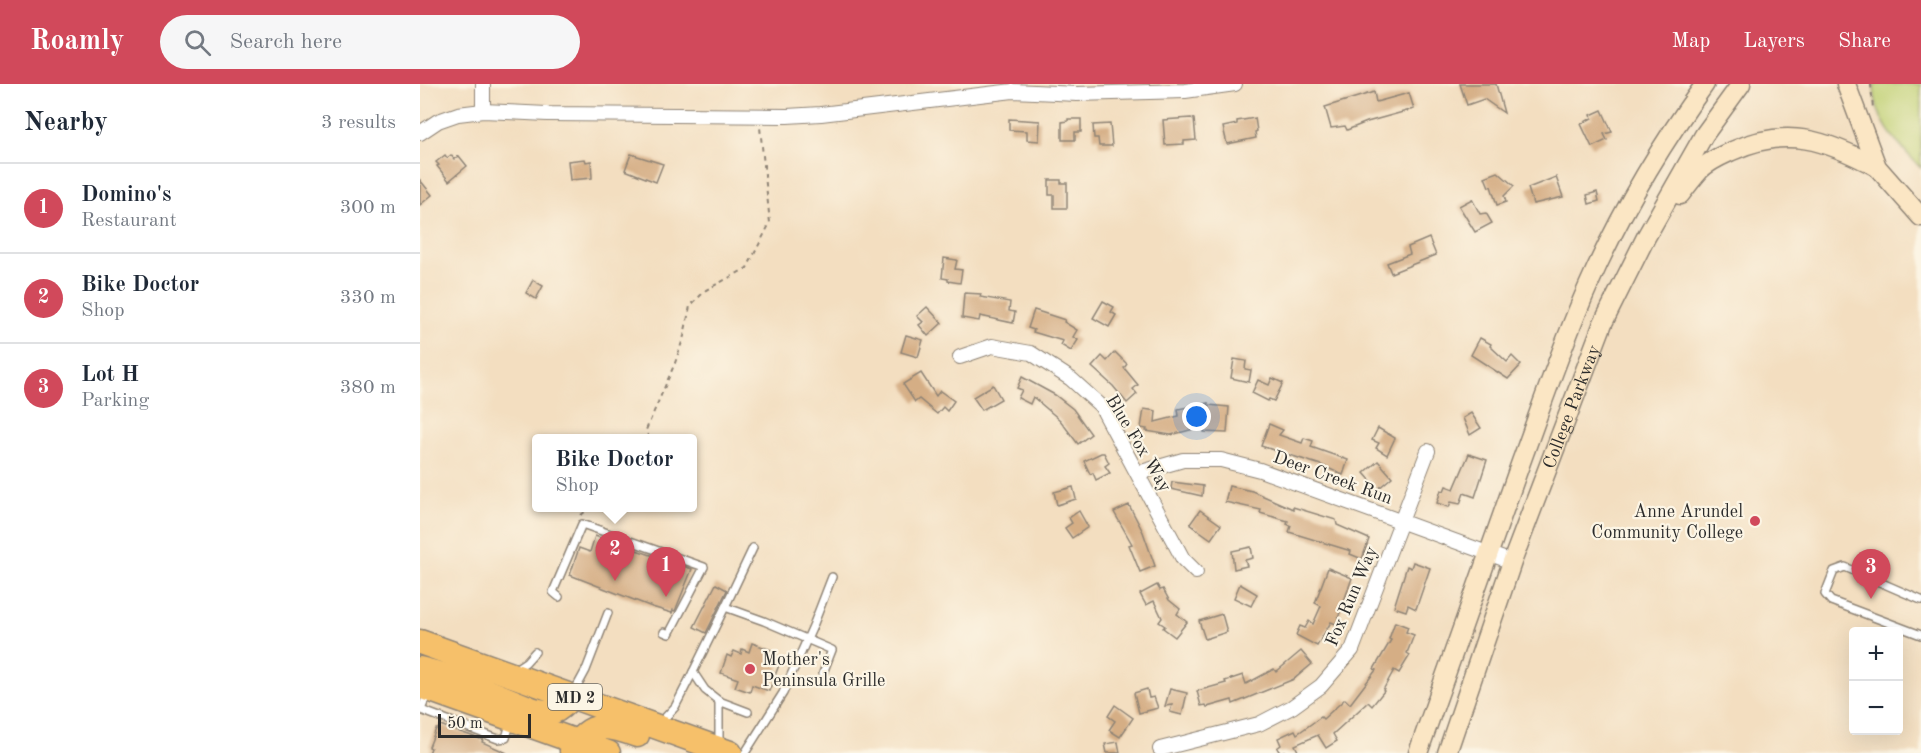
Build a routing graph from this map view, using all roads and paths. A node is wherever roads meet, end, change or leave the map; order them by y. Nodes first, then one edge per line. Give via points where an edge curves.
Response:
1 (483, 84) edge
2 (1235, 84) edge
3 (1705, 84) edge
4 (1741, 84) edge
5 (1846, 84) edge
6 (483, 111) junction
7 (758, 115) junction
8 (420, 133) edge
9 (1877, 167) junction
10 (1921, 217) edge
11 (1646, 237) junction
12 (960, 357) dead end
13 (648, 434) edge
14 (1428, 451) dead end
15 (1138, 473) junction
16 (1402, 521) junction
17 (753, 548) dead end
18 (1487, 553) junction
19 (1512, 562) junction
20 (1196, 572) dead end
21 (832, 577) dead end
22 (559, 597) dead end
23 (1921, 600) edge
24 (725, 607) junction
25 (608, 613) dead end
26 (664, 633) dead end
27 (1921, 635) edge
28 (807, 640) junction
29 (420, 642) edge
30 (535, 652) dead end
31 (693, 672) junction
32 (823, 673) dead end
33 (507, 674) junction
34 (422, 694) edge
35 (572, 696) junction
36 (719, 701) junction
37 (748, 712) dead end
38 (656, 727) junction
39 (574, 747) edge
40 (1160, 749) dead end
41 (724, 751) edge
42 (608, 753) edge
43 (686, 753) edge
44 (745, 753) edge
45 (1418, 753) edge
46 (1447, 753) edge

1 - 6 street
2 - 7 street via 1185,91 1013,91 821,114
3 - 18 main road, College Parkway via 1646,175 1589,284
4 - 11 main road, College Parkway via 1704,135
5 - 9 main road
6 - 7 street
6 - 8 street via 458,114
7 - 13 path via 770,223 747,268 706,290 690,306 684,336
9 - 10 main road
9 - 11 main road via 1842,148 1791,136 1744,145 1701,170
11 - 19 main road, College Parkway via 1603,323
12 - 15 street, Blue Fox Way via 992,346 1031,353 1066,374 1101,406
14 - 16 street, Fox Run Way
15 - 16 street, Deer Creek Run via 1183,460 1221,460
15 - 20 street, Blue Fox Way via 1183,559
16 - 18 street, Deer Creek Run
16 - 40 street, Fox Run Way via 1352,650 1321,686 1292,707 1258,724
17 - 24 lane
18 - 19 street, Deer Creek Run
18 - 45 main road, College Parkway
19 - 46 main road, College Parkway
21 - 28 lane
22 - 26 lane via 553,592 582,524 704,567 669,634
23 - 27 lane via 1845,567 1834,571 1825,594 1831,601
24 - 28 lane
24 - 31 lane
25 - 35 lane
28 - 32 lane via 832,651
28 - 44 lane via 783,693
29 - 33 highway, MD 2
30 - 33 lane
31 - 36 lane via 705,690
31 - 38 lane via 675,707
33 - 35 highway, MD 2
34 - 35 highway via 455,678 548,713 557,711
34 - 39 highway, MD 2 via 512,719
35 - 38 highway, MD 2
36 - 37 lane
36 - 41 lane
38 - 41 highway, MD 2
39 - 42 highway, MD 2
39 - 43 highway via 588,732 612,726

